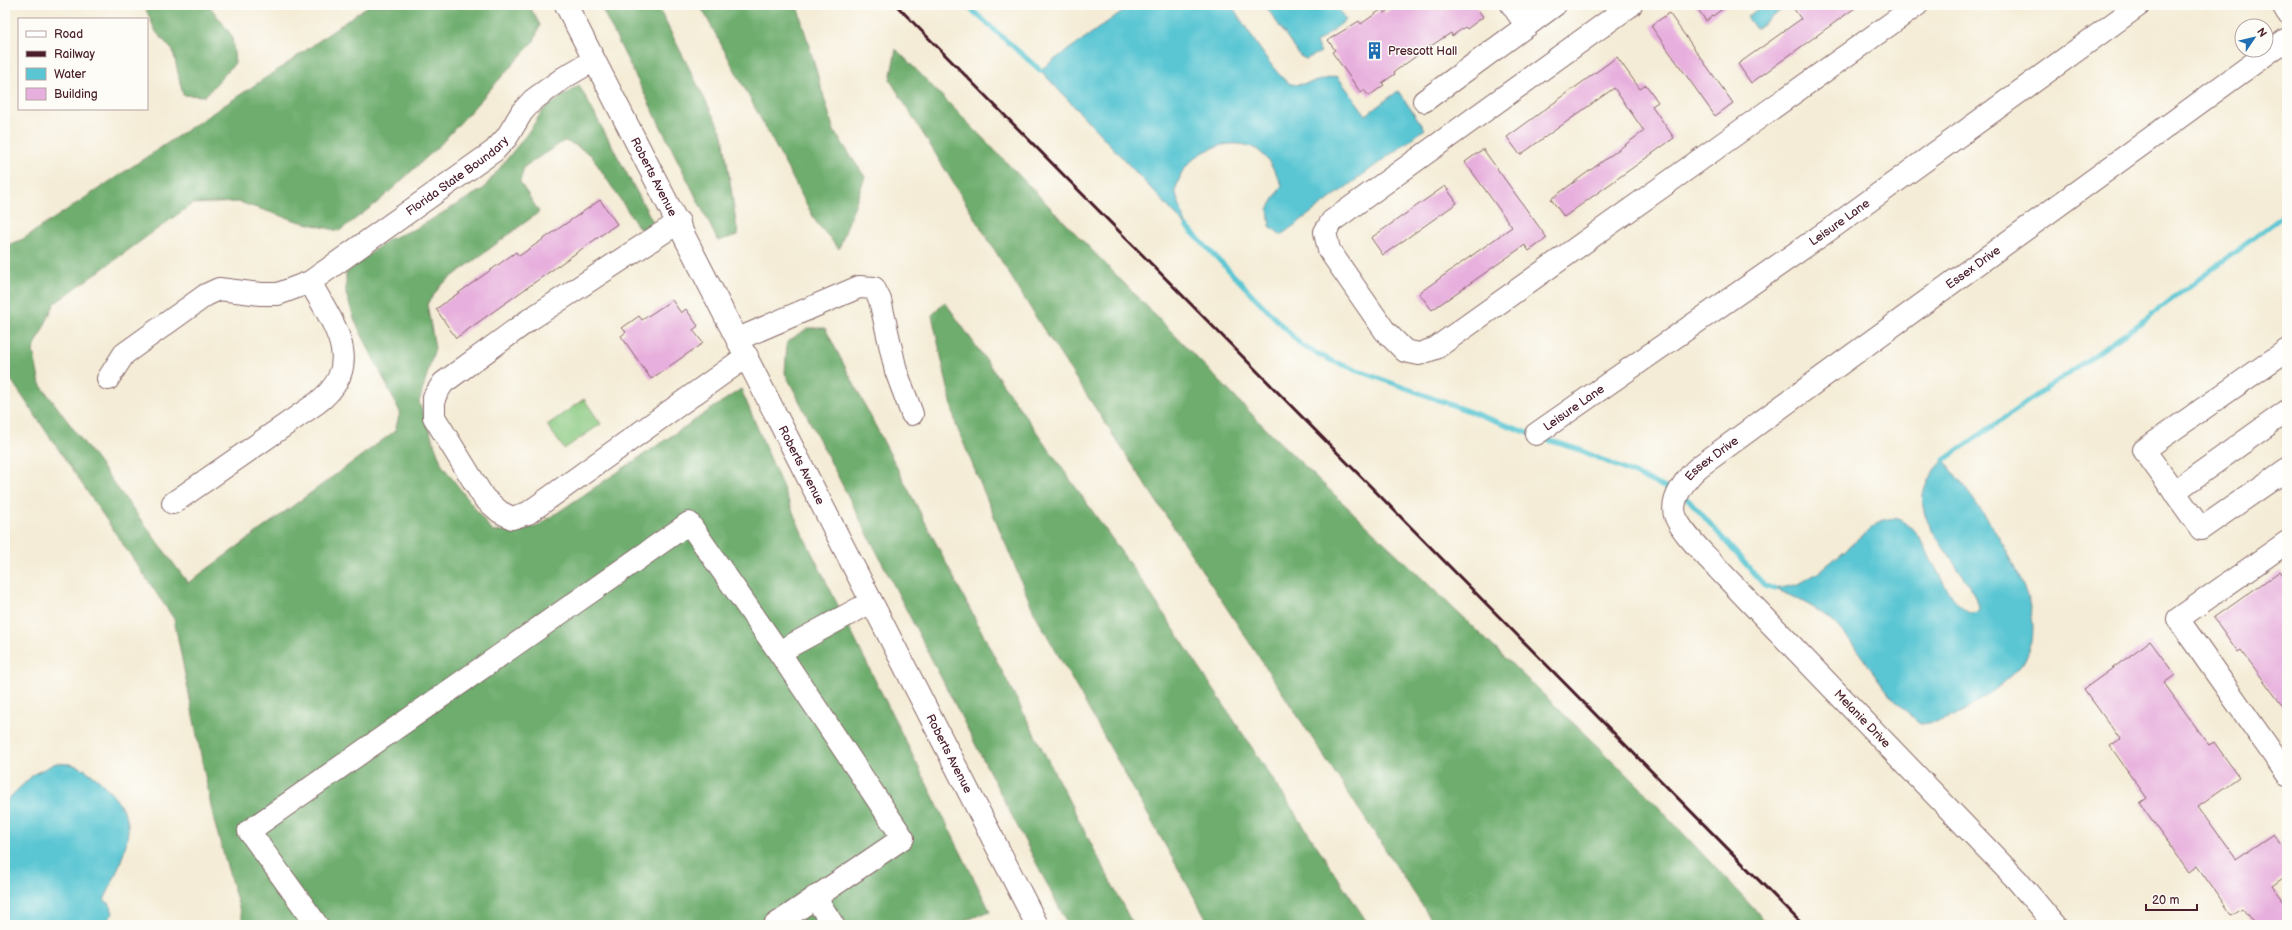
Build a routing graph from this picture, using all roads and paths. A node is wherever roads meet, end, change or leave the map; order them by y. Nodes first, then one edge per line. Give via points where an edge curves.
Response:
1 (566, 5) edge
2 (1512, 5) edge
3 (1555, 5) edge
4 (1631, 5) edge
5 (1917, 5) edge
6 (2139, 5) edge
7 (2283, 5) edge
8 (2287, 12) edge
9 (1527, 26) junction
10 (2287, 40) edge
11 (594, 60) junction
12 (1424, 101) dead end
13 (679, 222) junction
14 (310, 282) junction
15 (742, 348) junction
16 (2287, 350) edge
17 (108, 379) dead end
18 (2287, 410) edge
19 (912, 414) dead end
20 (1536, 434) dead end
21 (2287, 469) edge
22 (2174, 492) junction
23 (1677, 500) joint
24 (173, 503) dead end
25 (2287, 542) edge
26 (871, 602) junction
27 (779, 652) junction
28 (2287, 774) edge
29 (815, 896) junction
30 (317, 925) edge
31 (775, 925) edge
32 (833, 925) edge
33 (1037, 925) edge
34 (2055, 925) edge

1 - 11 street, Roberts Avenue
2 - 9 street
3 - 9 street
4 - 5 street via 1332,221 1325,232 1329,250 1385,331 1405,351 1418,354 1436,348
6 - 20 street, Leisure Lane via 1836,225
7 - 8 street
9 - 12 street
10 - 23 street, Essex Drive via 1700,466 1690,474
11 - 13 street, Roberts Avenue
11 - 14 street, Florida State Boundary via 533,100 494,151
13 - 15 street, Roberts Avenue
13 - 15 street via 529,320 443,383 434,397 434,417 484,498 500,512 512,518 528,513
14 - 17 street, Florida State Boundary via 278,294 219,289 206,295 124,354
14 - 24 street via 339,335 344,351 344,366 339,380 330,393 317,403
15 - 19 street via 859,287 874,288 880,300 896,371
15 - 26 street, Roberts Avenue
16 - 22 street via 2144,450
18 - 22 street
21 - 22 street via 2201,529
23 - 34 street, Melanie Drive via 1679,522 1720,571 2018,880
25 - 28 street via 2178,619
26 - 27 street
26 - 33 street, Roberts Avenue
27 - 29 street via 903,838
27 - 30 street via 688,522 249,831
29 - 31 street
29 - 32 street

